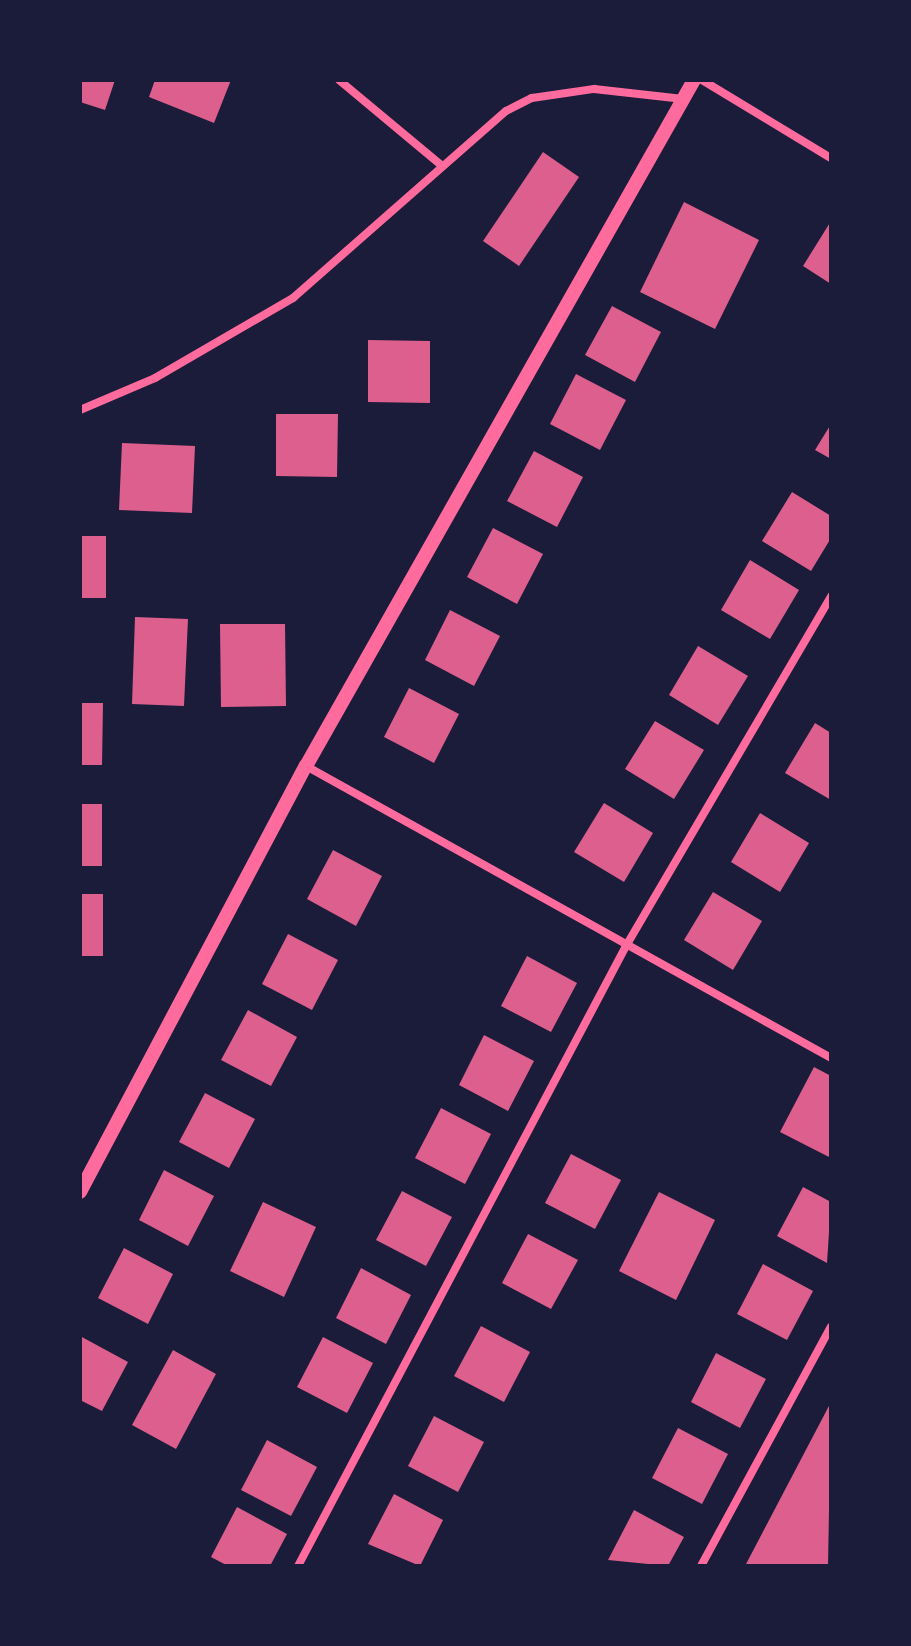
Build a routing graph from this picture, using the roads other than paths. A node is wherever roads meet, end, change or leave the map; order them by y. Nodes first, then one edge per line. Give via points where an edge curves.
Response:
1 (339, 80) edge
2 (694, 80) edge
3 (702, 80) edge
4 (683, 99) junction
5 (831, 158) edge
6 (441, 165) junction
7 (80, 410) edge
8 (831, 596) edge
9 (306, 766) junction
10 (626, 946) junction
11 (831, 1058) edge
12 (80, 1192) edge
13 (830, 1333) edge
14 (298, 1566) edge
15 (701, 1566) edge

1 - 6 street
2 - 4 street
3 - 5 street
4 - 6 street via 606,89 532,98
4 - 9 street
6 - 7 street via 293,298 155,378
8 - 10 street
9 - 10 street
9 - 12 street
10 - 11 street
10 - 14 street
13 - 15 street

